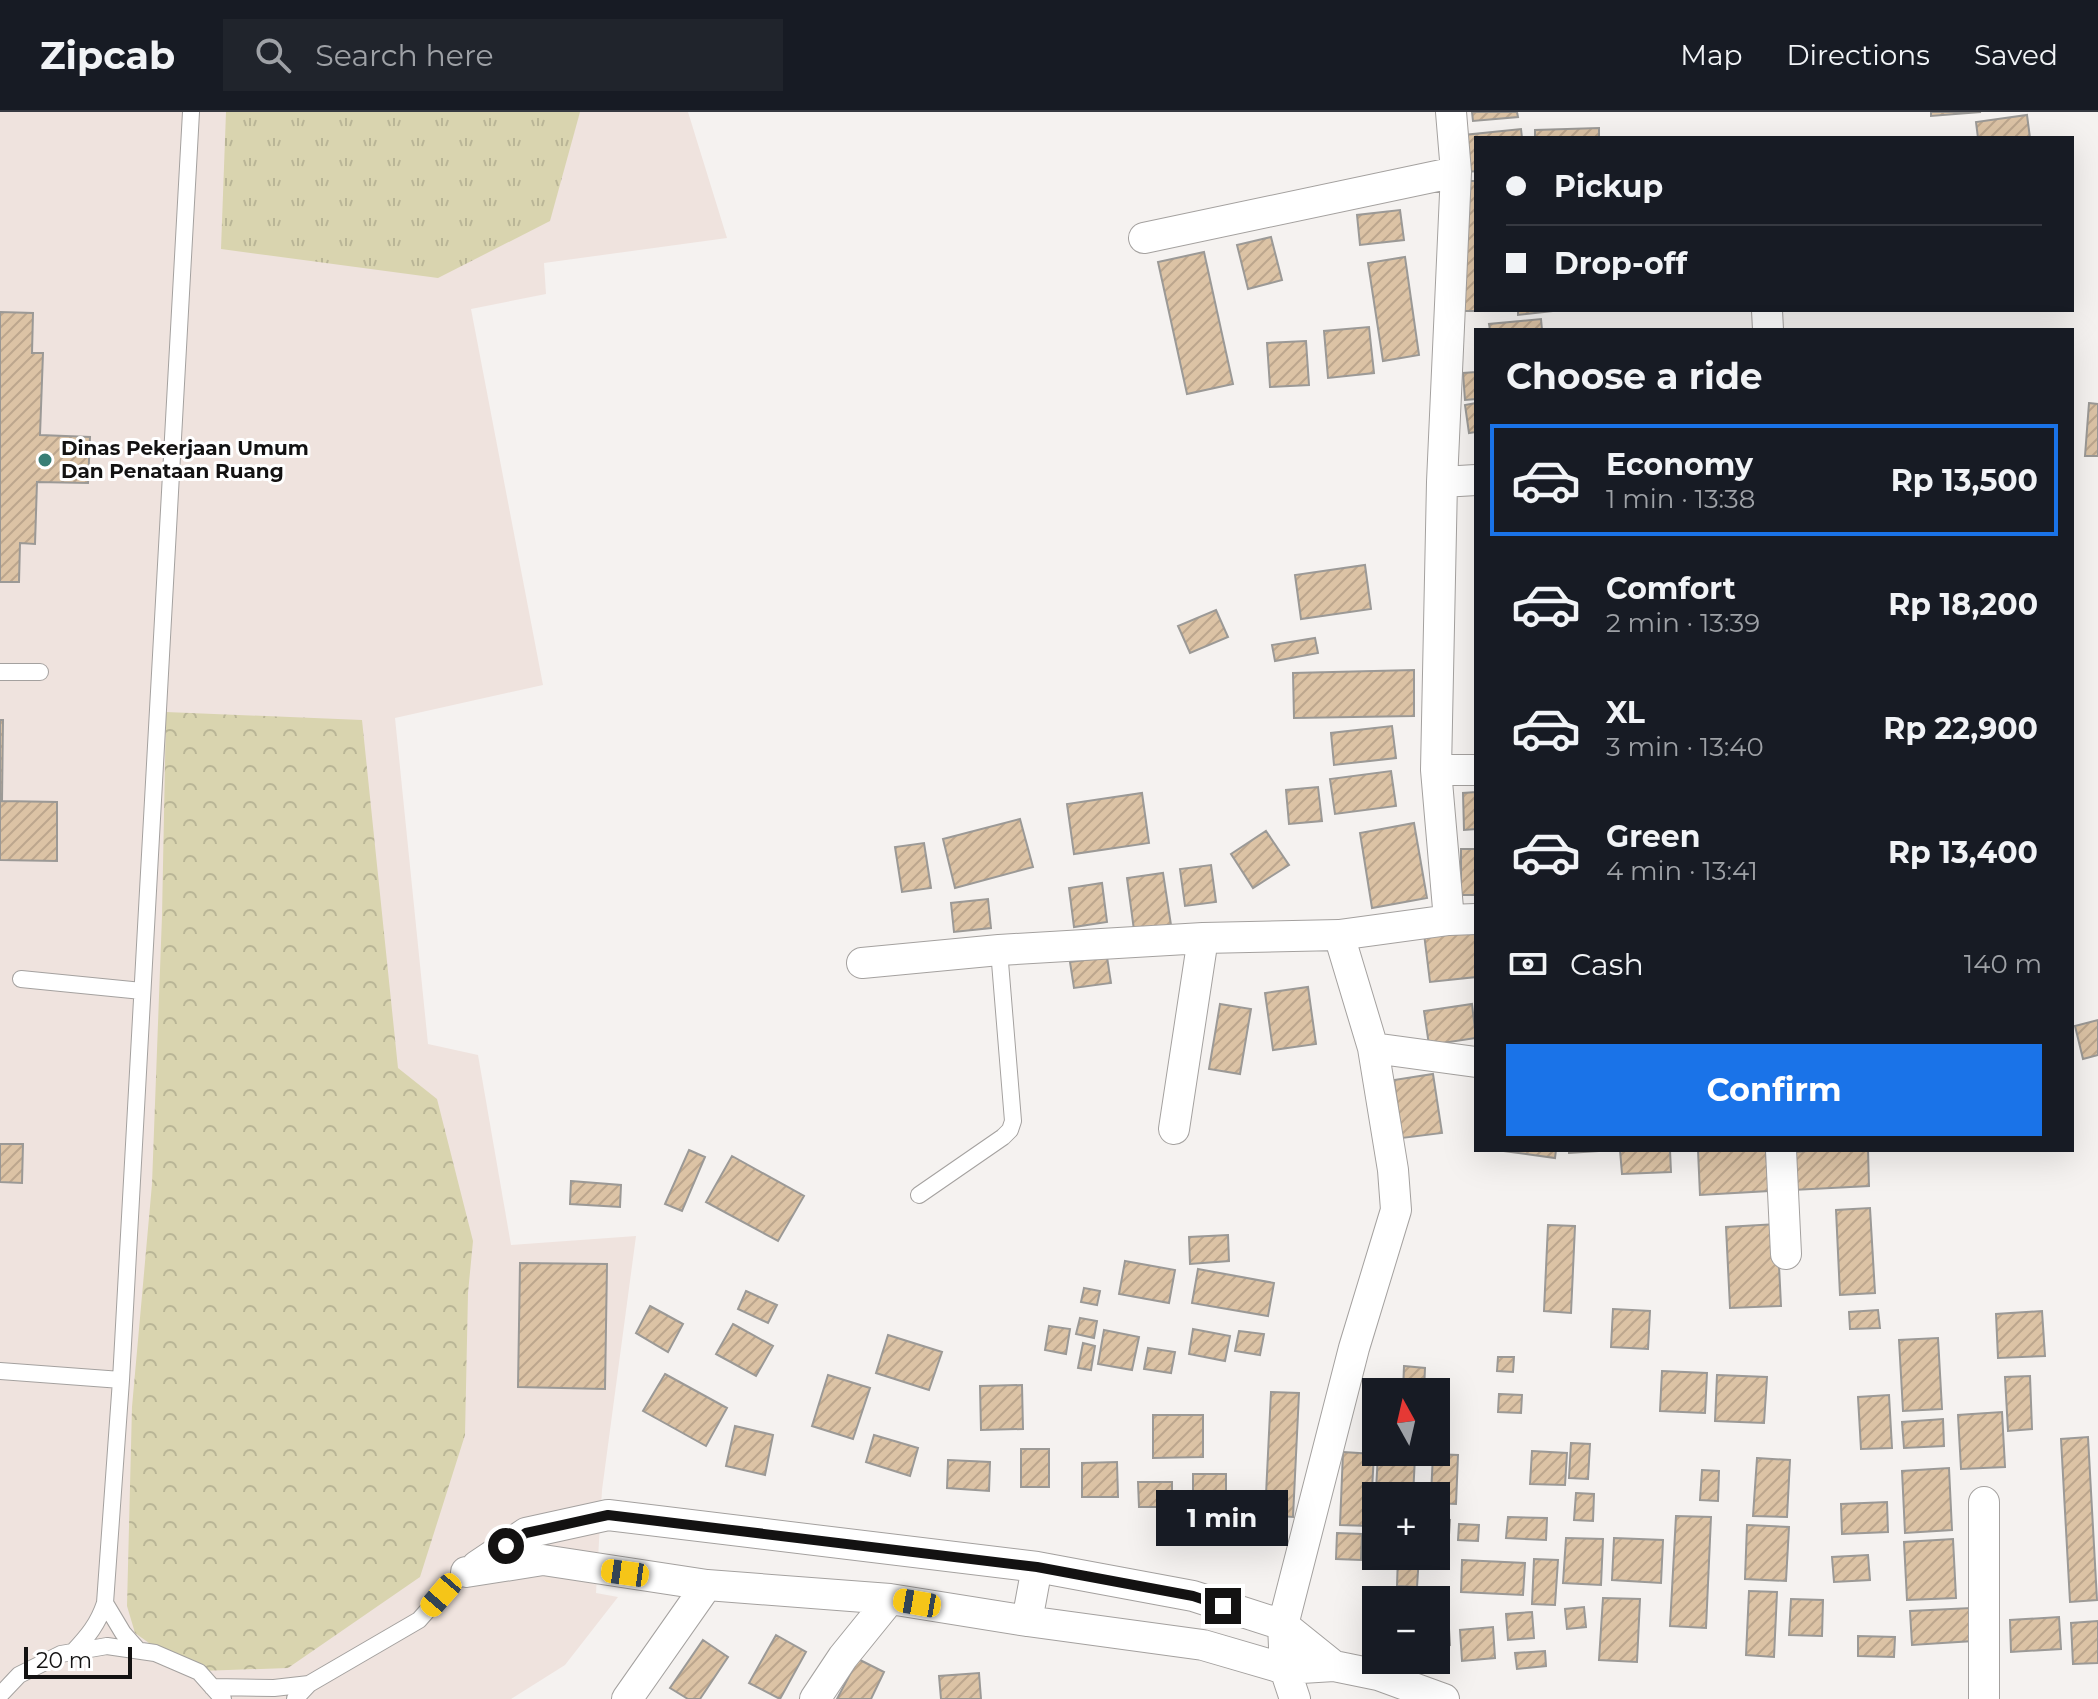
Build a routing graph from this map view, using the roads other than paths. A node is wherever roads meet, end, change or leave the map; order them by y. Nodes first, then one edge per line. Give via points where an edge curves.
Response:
1 (191, 112) edge
2 (1451, 112) edge
3 (1456, 172) junction
4 (1144, 238) dead end
5 (1474, 480) edge
6 (1442, 482) junction
7 (0, 672) edge
8 (40, 672) dead end
9 (1436, 770) junction
10 (1474, 770) edge
11 (1463, 920) edge
12 (1339, 935) junction
13 (1203, 938) junction
14 (999, 950) junction
15 (862, 963) dead end
16 (21, 979) dead end
17 (142, 991) junction
18 (1373, 1048) junction
19 (1474, 1062) edge
20 (1174, 1129) dead end
21 (1781, 1152) edge
22 (919, 1195) dead end
23 (1786, 1254) dead end
24 (0, 1371) edge
25 (121, 1380) junction
26 (1984, 1502) dead end
27 (816, 1540) junction
28 (1037, 1567) junction
29 (466, 1572) junction
30 (707, 1585) junction
31 (810, 1593) junction
32 (890, 1599) junction
33 (105, 1603) junction
34 (1027, 1621) junction
35 (1283, 1625) junction
36 (138, 1650) junction
37 (73, 1652) junction
38 (1334, 1666) junction
39 (1285, 1669) junction
40 (309, 1684) junction
41 (217, 1693) edge
42 (0, 1695) edge
43 (295, 1699) edge
44 (627, 1699) edge
45 (815, 1699) edge
46 (1295, 1699) edge
47 (1444, 1699) edge
48 (1984, 1699) edge

1 - 17 lane
2 - 3 street
3 - 4 street
3 - 6 street
5 - 6 street
6 - 9 street
7 - 8 lane
9 - 10 street
9 - 11 street
11 - 12 street
12 - 13 street
12 - 18 street
13 - 14 street
13 - 20 street
14 - 15 street
14 - 22 lane via 1013,1121 1003,1137
16 - 17 lane
17 - 25 lane
18 - 19 street
18 - 35 street via 1396,1210 1354,1348
21 - 23 street
24 - 25 lane
25 - 33 lane
26 - 48 street
27 - 28 street
27 - 29 street via 608,1515 526,1533
27 - 31 street
28 - 34 street
28 - 35 street via 1193,1596
29 - 30 street via 543,1560
29 - 40 lane via 419,1620
30 - 31 street
30 - 44 street
31 - 32 street
32 - 34 street
32 - 45 street
33 - 36 lane
33 - 37 lane via 91,1634
34 - 39 street via 1203,1645
35 - 38 street
35 - 39 street
36 - 37 lane via 107,1646
36 - 41 lane via 199,1672
37 - 42 lane via 19,1675
38 - 39 street
38 - 47 street via 1378,1675
39 - 46 street
40 - 41 lane
40 - 43 lane

